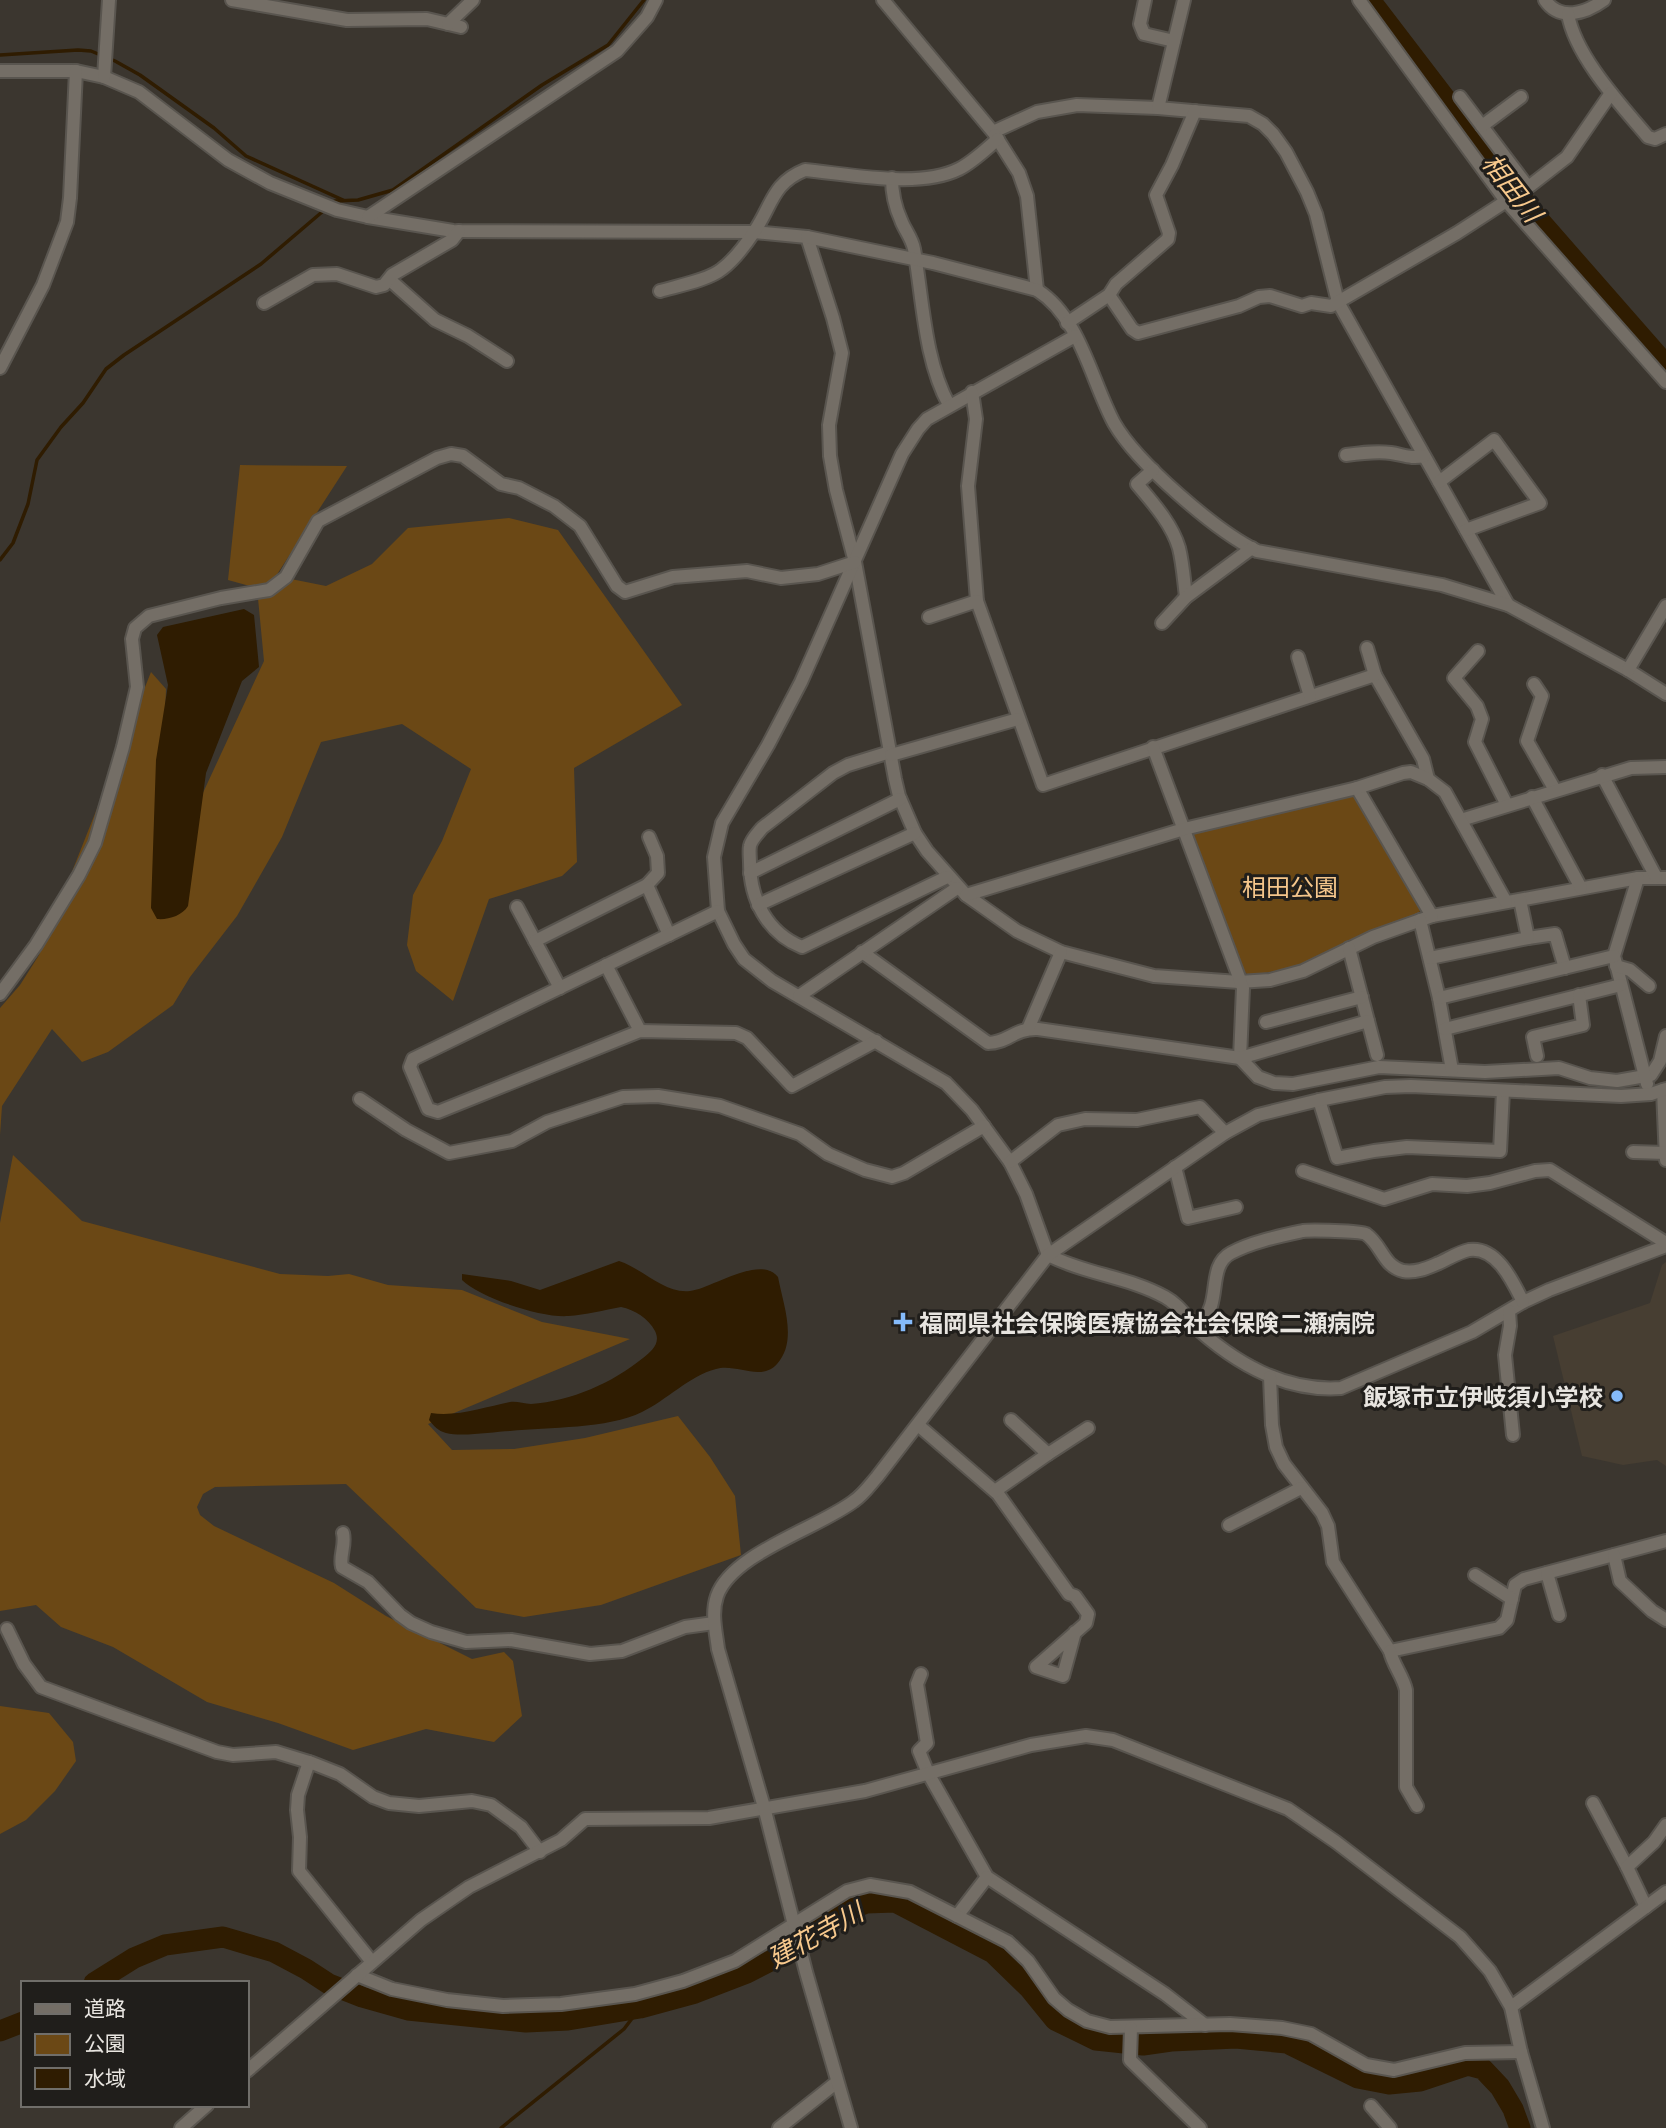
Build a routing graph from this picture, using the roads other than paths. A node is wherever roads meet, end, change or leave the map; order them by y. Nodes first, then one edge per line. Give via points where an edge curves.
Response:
1 (109, 0) edge
2 (232, 0) edge
3 (473, 0) edge
4 (656, 0) edge
5 (883, 0) edge
6 (1145, 0) edge
7 (1184, 0) edge
8 (1359, 0) edge
9 (1545, 0) edge
10 (1604, 0) edge
11 (1568, 14) junction
12 (1174, 41) junction
13 (0, 71) edge
14 (76, 71) junction
15 (104, 71) junction
16 (1611, 93) junction
17 (1460, 97) dead end
18 (1521, 97) dead end
19 (1158, 108) junction
20 (1195, 111) junction
21 (1482, 126) junction
22 (1666, 134) edge
23 (995, 136) junction
24 (892, 178) junction
25 (1525, 188) junction
26 (1508, 200) junction
27 (368, 217) junction
28 (459, 231) junction
29 (754, 232) junction
30 (807, 237) junction
31 (915, 260) junction
32 (390, 280) junction
33 (1037, 290) junction
34 (660, 291) dead end
35 (1109, 295) junction
36 (1338, 302) junction
37 (264, 303) dead end
38 (1067, 323) junction
39 (1074, 336) junction
40 (506, 361) dead end
41 (0, 368) edge
42 (1666, 382) edge
43 (972, 392) junction
44 (949, 405) junction
45 (1346, 455) dead end
46 (1424, 456) junction
47 (1153, 470) junction
48 (1439, 482) junction
49 (1466, 530) junction
50 (1252, 548) junction
51 (855, 562) junction
52 (1186, 597) junction
53 (977, 601) junction
54 (1508, 605) junction
55 (1666, 606) edge
56 (929, 617) dead end
57 (1162, 623) dead end
58 (1367, 648) dead end
59 (1478, 651) dead end
60 (1298, 657) dead end
61 (1628, 670) junction
62 (1375, 675) junction
63 (1534, 684) dead end
64 (1666, 694) edge
65 (1310, 696) junction
66 (1018, 719) junction
67 (1153, 747) junction
68 (891, 754) junction
69 (1666, 767) edge
70 (1602, 775) junction
71 (1428, 779) junction
72 (1357, 788) junction
73 (1555, 790) junction
74 (1532, 797) junction
75 (900, 799) junction
76 (1507, 805) junction
77 (1461, 820) junction
78 (1184, 829) junction
79 (915, 833) junction
80 (649, 837) dead end
81 (750, 873) junction
82 (947, 877) junction
83 (1661, 877) edge
84 (1638, 878) junction
85 (647, 885) junction
86 (1581, 888) junction
87 (961, 892) junction
88 (1520, 900) junction
89 (1506, 902) junction
90 (758, 905) junction
91 (517, 907) dead end
92 (718, 911) junction
93 (1426, 918) junction
94 (669, 935) junction
95 (1528, 938) junction
96 (535, 941) junction
97 (1349, 948) junction
98 (1061, 951) junction
99 (862, 952) junction
100 (1430, 958) junction
101 (1615, 961) junction
102 (606, 965) junction
103 (1565, 968) junction
104 (1239, 982) junction
105 (1621, 985) junction
106 (1649, 986) dead end
107 (560, 988) junction
108 (0, 994) edge
109 (1579, 995) junction
110 (799, 996) junction
111 (1362, 997) junction
112 (1439, 998) junction
113 (1368, 1021) junction
114 (1266, 1023) dead end
115 (1028, 1029) junction
116 (1445, 1029) junction
117 (640, 1031) junction
118 (1666, 1036) edge
119 (876, 1041) junction
120 (1377, 1055) dead end
121 (1537, 1056) dead end
122 (1240, 1058) junction
123 (1452, 1070) junction
124 (1645, 1077) junction
125 (1503, 1091) junction
126 (1660, 1091) edge
127 (360, 1099) dead end
128 (1320, 1100) junction
129 (984, 1126) junction
130 (1225, 1133) junction
131 (1633, 1152) dead end
132 (1666, 1153) edge
133 (1666, 1160) edge
134 (1010, 1162) junction
135 (1175, 1167) junction
136 (1303, 1171) dead end
137 (1236, 1207) dead end
138 (1666, 1245) edge
139 (1048, 1255) junction
140 (1523, 1302) junction
141 (1509, 1311) junction
142 (1198, 1329) junction
143 (1270, 1377) junction
144 (1012, 1420) dead end
145 (918, 1425) junction
146 (1088, 1428) dead end
147 (1513, 1435) dead end
148 (1048, 1454) junction
149 (1301, 1488) junction
150 (995, 1491) junction
151 (1229, 1525) dead end
152 (343, 1533) dead end
153 (1666, 1541) edge
154 (1614, 1555) junction
155 (1547, 1573) junction
156 (1475, 1575) dead end
157 (1512, 1598) junction
158 (1559, 1615) dead end
159 (1666, 1620) edge
160 (714, 1623) junction
161 (7, 1629) dead end
162 (1075, 1632) dead end
163 (1390, 1651) junction
164 (921, 1674) dead end
165 (309, 1762) junction
166 (928, 1773) junction
167 (1593, 1803) dead end
168 (1417, 1805) dead end
169 (764, 1807) junction
170 (1666, 1825) edge
171 (540, 1852) junction
172 (1627, 1867) junction
173 (987, 1877) junction
174 (1666, 1892) edge
175 (1646, 1906) junction
176 (957, 1916) junction
177 (795, 1927) junction
178 (372, 1962) junction
179 (357, 1975) junction
180 (1511, 2007) junction
181 (1205, 2025) junction
182 (1131, 2028) junction
183 (1521, 2052) junction
184 (248, 2070) edge
185 (837, 2082) junction
186 (1371, 2106) dead end
187 (205, 2107) edge
188 (181, 2128) edge
189 (779, 2128) edge
190 (851, 2128) edge
191 (1200, 2128) edge
192 (1390, 2128) edge
193 (1543, 2128) edge

1 - 15 street
2 - 3 street via 347,20 427,19 455,25
4 - 27 street via 617,51
5 - 23 street
6 - 12 street via 1140,24 1144,34
7 - 12 street
8 - 26 street
9 - 11 street
10 - 11 street
11 - 16 street via 1577,42
12 - 19 street
13 - 14 street
14 - 15 street
14 - 41 street via 67,222 43,285
15 - 27 street via 228,160 270,183 337,210
16 - 22 street via 1648,137
16 - 25 street via 1567,157
17 - 21 street
18 - 21 street
19 - 20 street
19 - 23 street via 1057,107 1028,115
20 - 35 street via 1156,195 1168,239
20 - 36 street via 1249,116 1273,134 1316,214
21 - 25 street
23 - 24 street via 961,168 924,178
23 - 33 street via 1019,173 1027,196
24 - 29 street via 805,170 775,192
24 - 31 street
25 - 26 street
26 - 36 street
26 - 42 street
27 - 28 street
28 - 29 street
28 - 32 street
29 - 30 street
29 - 34 street via 722,270
30 - 31 street
30 - 51 street via 842,353 829,425 830,456
31 - 33 street
31 - 44 street via 933,360
32 - 37 street via 376,287 337,274 313,275
32 - 40 street via 435,320
33 - 38 street
35 - 36 street via 1138,333 1259,297 1302,306
35 - 38 street
36 - 46 street
38 - 39 street
39 - 43 street
39 - 47 street via 1115,423
43 - 44 street
43 - 53 street via 976,419 968,486
44 - 51 street via 927,419 902,454
45 - 46 street
46 - 48 street
47 - 50 street
47 - 52 street via 1137,484 1174,534
48 - 49 street
48 - 49 street via 1493,440 1540,503
49 - 54 street
50 - 52 street
50 - 54 street via 1442,585
51 - 68 street
51 - 92 street via 801,682 722,823 714,857
51 - 108 street via 818,574 781,578 747,571 673,577 625,592 580,526 554,506 502,484 463,456 437,458 318,521 286,577 269,590 149,616 135,628 137,687 95,843 36,945
52 - 57 street
53 - 56 street
53 - 66 street
54 - 61 street
55 - 61 street
58 - 62 street
59 - 76 street via 1454,678 1477,706 1482,719 1475,741
60 - 65 street
61 - 64 street
62 - 65 street
62 - 71 street via 1423,759
63 - 73 street via 1542,696 1527,741
65 - 67 street
66 - 67 street via 1044,785
66 - 68 street
67 - 78 street
68 - 75 street
68 - 81 street via 833,773 762,828 750,846
69 - 70 street
70 - 73 street
70 - 83 street
71 - 72 street via 1403,773
71 - 77 street via 1445,792
72 - 78 street
72 - 93 street
73 - 74 street
74 - 76 street
74 - 86 street
75 - 79 street
75 - 81 street
76 - 77 street
77 - 89 street
78 - 87 street
78 - 104 street
79 - 82 street
79 - 90 street
80 - 85 street via 658,873
81 - 90 street
82 - 87 street
82 - 90 street via 802,947 767,922
83 - 84 street
84 - 86 street
84 - 101 street
85 - 94 street
85 - 96 street
86 - 88 street
87 - 98 street via 1017,931
87 - 99 street
88 - 89 street
88 - 95 street
89 - 93 street
91 - 96 street
92 - 94 street
92 - 110 street via 744,959
93 - 97 street
93 - 100 street
94 - 102 street
95 - 100 street
95 - 103 street via 1555,934
96 - 107 street
97 - 104 street via 1303,971
97 - 111 street
98 - 104 street via 1154,976
98 - 115 street
99 - 110 street
99 - 115 street via 988,1042 999,1043
100 - 112 street
101 - 103 street
101 - 105 street
101 - 106 street
102 - 107 street
102 - 117 street
103 - 112 street
104 - 122 street via 1243,988
105 - 109 street
105 - 124 street
107 - 117 street via 413,1059 410,1067 428,1109 438,1112
109 - 116 street
109 - 121 street via 1583,1025 1533,1037
110 - 119 street
111 - 113 street
111 - 114 street
112 - 116 street
113 - 120 street
113 - 122 street
115 - 122 street
116 - 123 street
117 - 119 street via 736,1033 747,1038 792,1086
118 - 124 street via 1656,1070
119 - 129 street via 946,1083
122 - 123 street via 1258,1077 1274,1083 1293,1084 1373,1068
123 - 124 street via 1559,1068 1590,1078
124 - 126 street
125 - 126 street via 1621,1097
125 - 128 street via 1385,1087
125 - 128 street via 1500,1151 1407,1147 1337,1158
126 - 132 street
127 - 129 street via 449,1153 512,1141 547,1122 623,1097 658,1096 720,1106 800,1134 828,1154 892,1177
128 - 130 street via 1258,1115
129 - 134 street
130 - 134 street via 1200,1107 1137,1120 1085,1119 1058,1125
130 - 135 street
131 - 132 street
132 - 133 street
134 - 139 street
135 - 137 street via 1188,1218
135 - 139 street
136 - 138 street via 1384,1199 1432,1184 1467,1186 1550,1170
138 - 140 street
139 - 142 street via 1168,1298
139 - 145 street
140 - 141 street
140 - 142 street via 1509,1273 1482,1252 1470,1250 1411,1272 1389,1264 1373,1241 1358,1231 1306,1230 1229,1254 1218,1267 1212,1304
141 - 143 street via 1472,1332 1341,1388 1302,1387
141 - 147 street via 1505,1355
142 - 143 street via 1240,1362
143 - 149 street via 1276,1447
144 - 148 street
145 - 150 street
145 - 160 street via 854,1501 735,1570 717,1597
146 - 148 street
148 - 150 street
149 - 151 street
149 - 163 street via 1328,1526 1333,1562
150 - 162 street via 1088,1614 1086,1623
152 - 160 street via 342,1567 368,1582 411,1623 466,1642 511,1640 590,1654 622,1651 685,1627
153 - 154 street
154 - 155 street
154 - 159 street via 1620,1581
155 - 157 street via 1515,1585
155 - 158 street
156 - 157 street
157 - 163 street via 1507,1620 1499,1628
160 - 169 street
161 - 165 street via 41,1687 217,1752 276,1752
163 - 168 street via 1406,1690 1406,1787
164 - 166 street via 917,1684 927,1743 919,1751
165 - 171 street via 340,1774 388,1803 419,1806 472,1801 491,1805 521,1827
165 - 178 street via 298,1795 299,1871
166 - 169 street via 865,1791
166 - 173 street
166 - 180 street via 1031,1745 1086,1736 1113,1740 1288,1809 1460,1937 1490,1971
167 - 172 street
169 - 171 street via 709,1818 585,1819
169 - 177 street
170 - 172 street
171 - 178 street via 469,1887
172 - 175 street
173 - 176 street
173 - 181 street
174 - 175 street
175 - 180 street
176 - 177 street via 910,1892 870,1885 847,1891
176 - 182 street via 1008,1942 1068,2010 1087,2021
177 - 179 street via 735,1961 683,1981 635,1994 561,2004 503,2006 447,2000 392,1989
177 - 185 street
178 - 179 street
179 - 184 street
180 - 183 street
181 - 182 street
181 - 183 street via 1257,2025 1311,2034 1366,2065 1394,2070 1465,2053
182 - 191 street via 1130,2060
183 - 193 street
185 - 189 street
185 - 190 street
186 - 192 street
187 - 188 street

